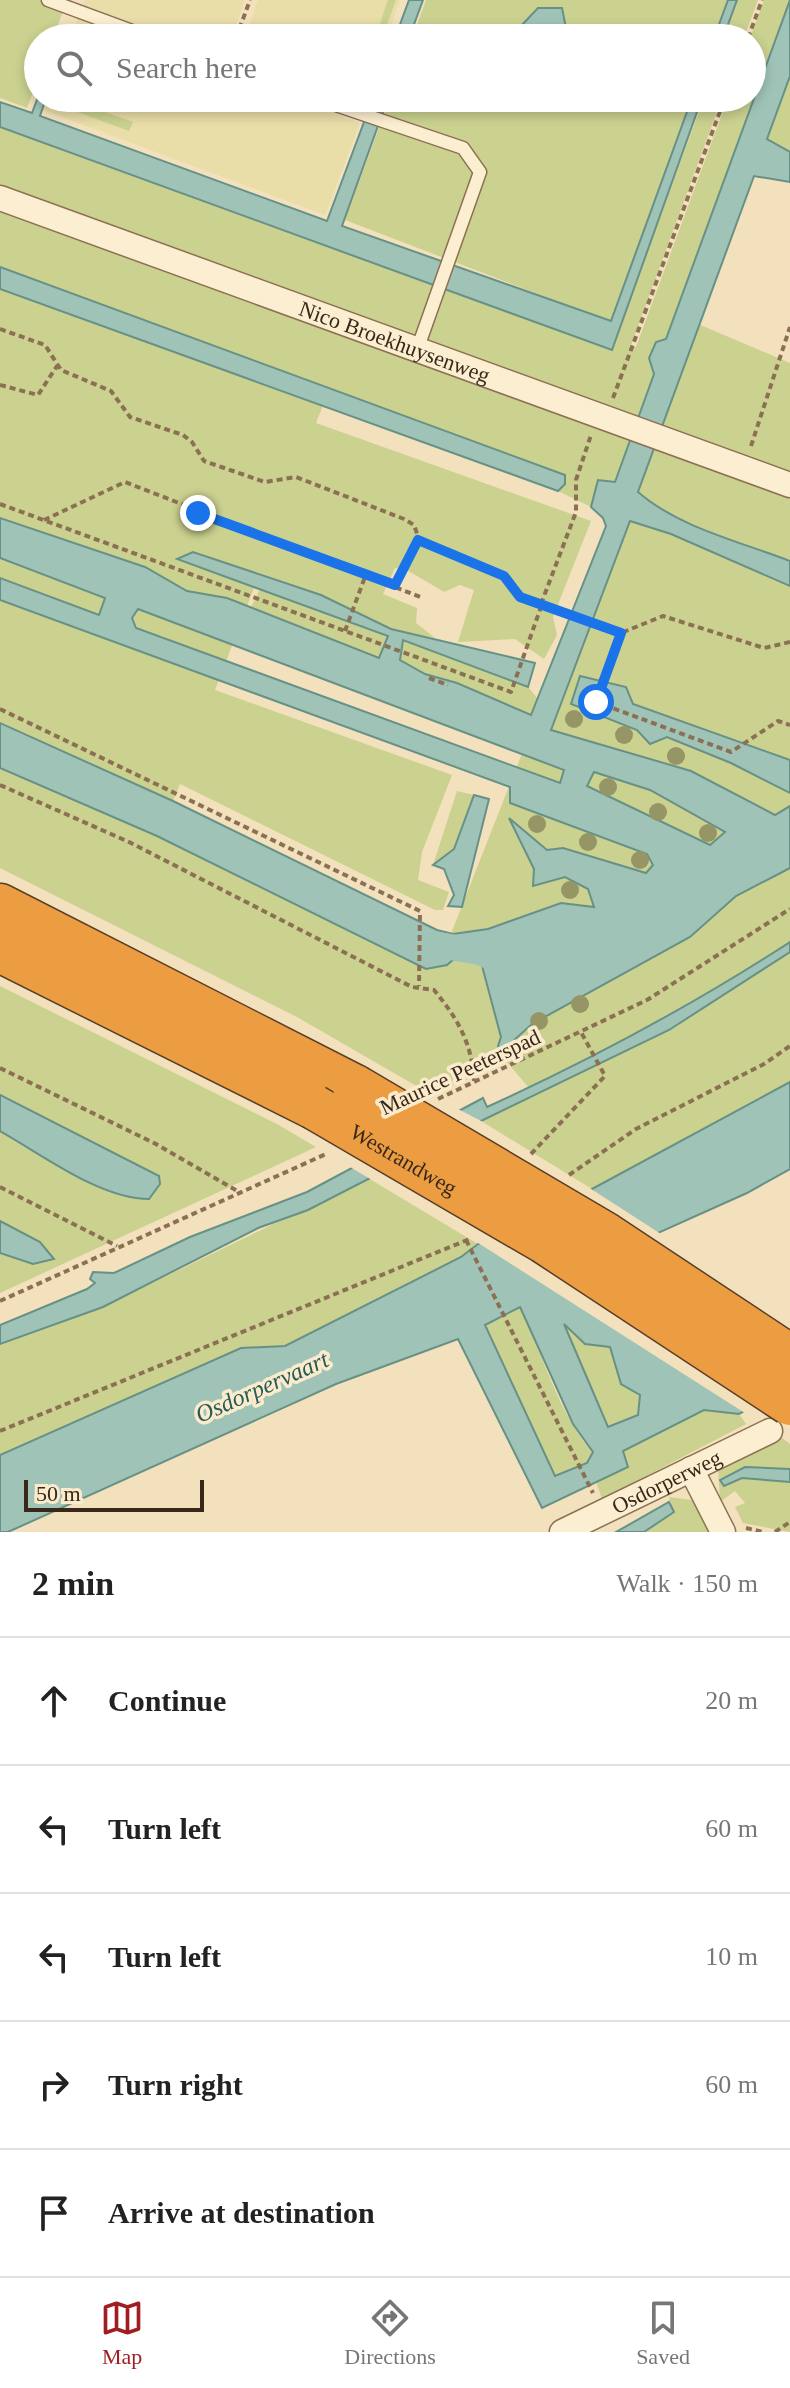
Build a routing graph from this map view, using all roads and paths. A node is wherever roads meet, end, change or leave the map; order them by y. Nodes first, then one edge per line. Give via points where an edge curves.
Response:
1 (48, 0) edge
2 (250, 0) edge
3 (762, 0) edge
4 (113, 24) edge
5 (241, 24) edge
6 (753, 24) edge
7 (358, 112) edge
8 (720, 112) edge
9 (0, 198) edge
10 (790, 327) edge
11 (0, 329) edge
12 (417, 350) junction
13 (57, 366) junction
14 (0, 385) edge
15 (609, 419) junction
16 (587, 446) dead end
17 (744, 469) junction
18 (790, 485) edge
19 (0, 504) edge
20 (44, 520) junction
21 (418, 540) junction
22 (366, 574) junction
23 (395, 585) junction
24 (423, 598) dead end
25 (542, 604) junction
26 (345, 630) junction
27 (621, 633) junction
28 (790, 642) edge
29 (429, 678) dead end
30 (448, 685) dead end
31 (0, 709) edge
32 (790, 725) edge
33 (0, 785) edge
34 (0, 906) edge
35 (790, 909) edge
36 (0, 950) edge
37 (419, 986) junction
38 (581, 1032) junction
39 (790, 1046) edge
40 (0, 1068) edge
41 (474, 1081) junction
42 (432, 1102) dead end
43 (334, 1150) dead end
44 (525, 1164) dead end
45 (563, 1179) dead end
46 (0, 1187) edge
47 (239, 1192) junction
48 (475, 1236) dead end
49 (466, 1240) junction
50 (117, 1246) junction
51 (0, 1301) edge
52 (790, 1357) edge
53 (780, 1417) edge
54 (0, 1431) edge
55 (691, 1469) junction
56 (590, 1488) dead end
57 (790, 1522) edge
58 (562, 1532) edge
59 (723, 1532) edge
60 (775, 1532) edge

1 - 4 lane
2 - 5 path
3 - 6 path
7 - 12 lane via 463,148 480,172
8 - 15 path
9 - 12 street, Nico Broekhuysenweg
10 - 17 path
11 - 13 path via 45,345
12 - 15 street, Nico Broekhuysenweg
13 - 14 path via 38,395
13 - 21 path via 111,391 130,417 183,435 204,461 265,482 301,478 408,520
15 - 17 street, Nico Broekhuysenweg
16 - 25 path via 576,480 576,512
17 - 18 street, Nico Broekhuysenweg
19 - 20 path
20 - 22 path via 125,482
20 - 26 path
21 - 23 path
21 - 25 path via 504,576 520,597
22 - 23 path
22 - 26 path
23 - 24 path
25 - 26 path via 512,689 506,690
25 - 27 path
27 - 28 path via 663,616 764,648
27 - 32 path via 596,702 731,752 778,721
29 - 30 path
31 - 37 path via 420,911
33 - 37 path via 129,842 412,987
34 - 52 highway, Westrandweg, bridge via 355,1087 606,1235
35 - 38 path, Maurice Peeterspad via 647,1000
36 - 53 highway, Westrandweg, bridge via 314,1107 544,1241
37 - 41 path via 434,990 457,1017 473,1053
38 - 41 path, Maurice Peeterspad
38 - 44 path via 605,1076
39 - 45 path via 636,1129
40 - 47 path via 154,1143
41 - 42 path, Maurice Peeterspad
43 - 47 path
46 - 50 path
47 - 50 path
48 - 49 path
49 - 54 path
49 - 56 path
50 - 51 path
53 - 55 street, Osdorperweg
55 - 58 street, Osdorperweg
55 - 59 street
57 - 60 path

